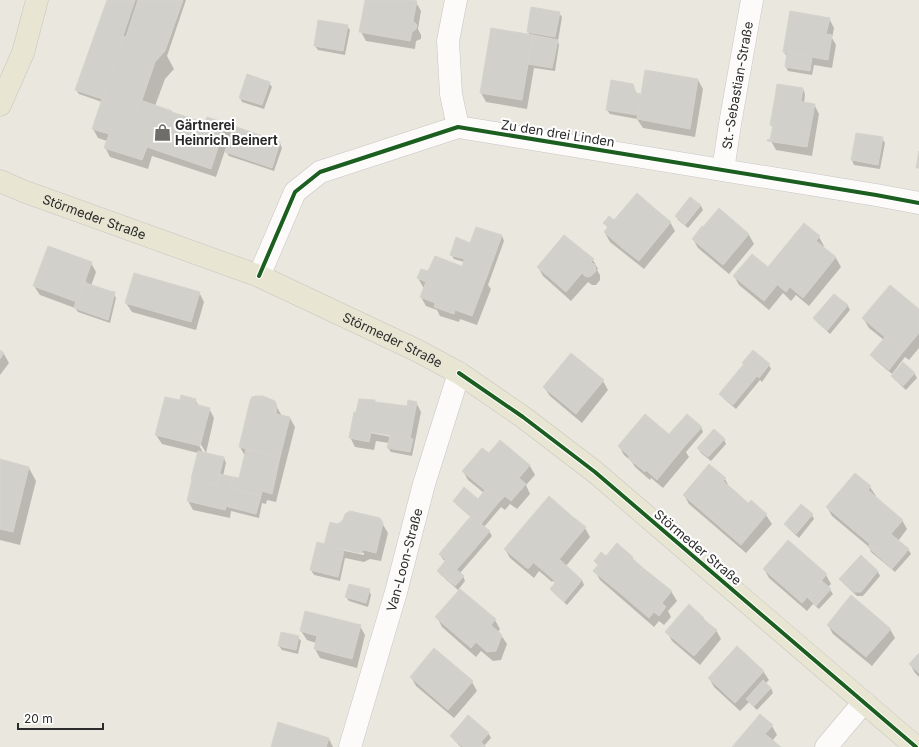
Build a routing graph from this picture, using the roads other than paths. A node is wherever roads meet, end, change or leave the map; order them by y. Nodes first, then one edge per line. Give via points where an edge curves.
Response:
1 (37, 0) edge
2 (456, 0) edge
3 (752, 0) edge
4 (0, 105) edge
5 (458, 127) junction
6 (723, 170) junction
7 (0, 181) edge
8 (919, 203) edge
9 (259, 276) junction
10 (459, 373) junction
11 (864, 702) junction
12 (350, 747) edge
13 (826, 747) edge
14 (916, 747) edge

1 - 4 main road via 23,53
2 - 5 street via 448,41 451,94
3 - 6 street, St.-Sebastian-Straße
5 - 6 street, Zu den drei Linden
5 - 9 street, Zu den drei Linden via 320,172 295,192
6 - 8 street, Zu den drei Linden
7 - 9 main road, Störmeder Straße
9 - 10 main road, Störmeder Straße
10 - 11 main road, Störmeder Straße via 523,417 595,472
10 - 12 street, Van-Loon-Straße via 424,484 396,592
11 - 13 street
11 - 14 main road, Störmeder Straße

